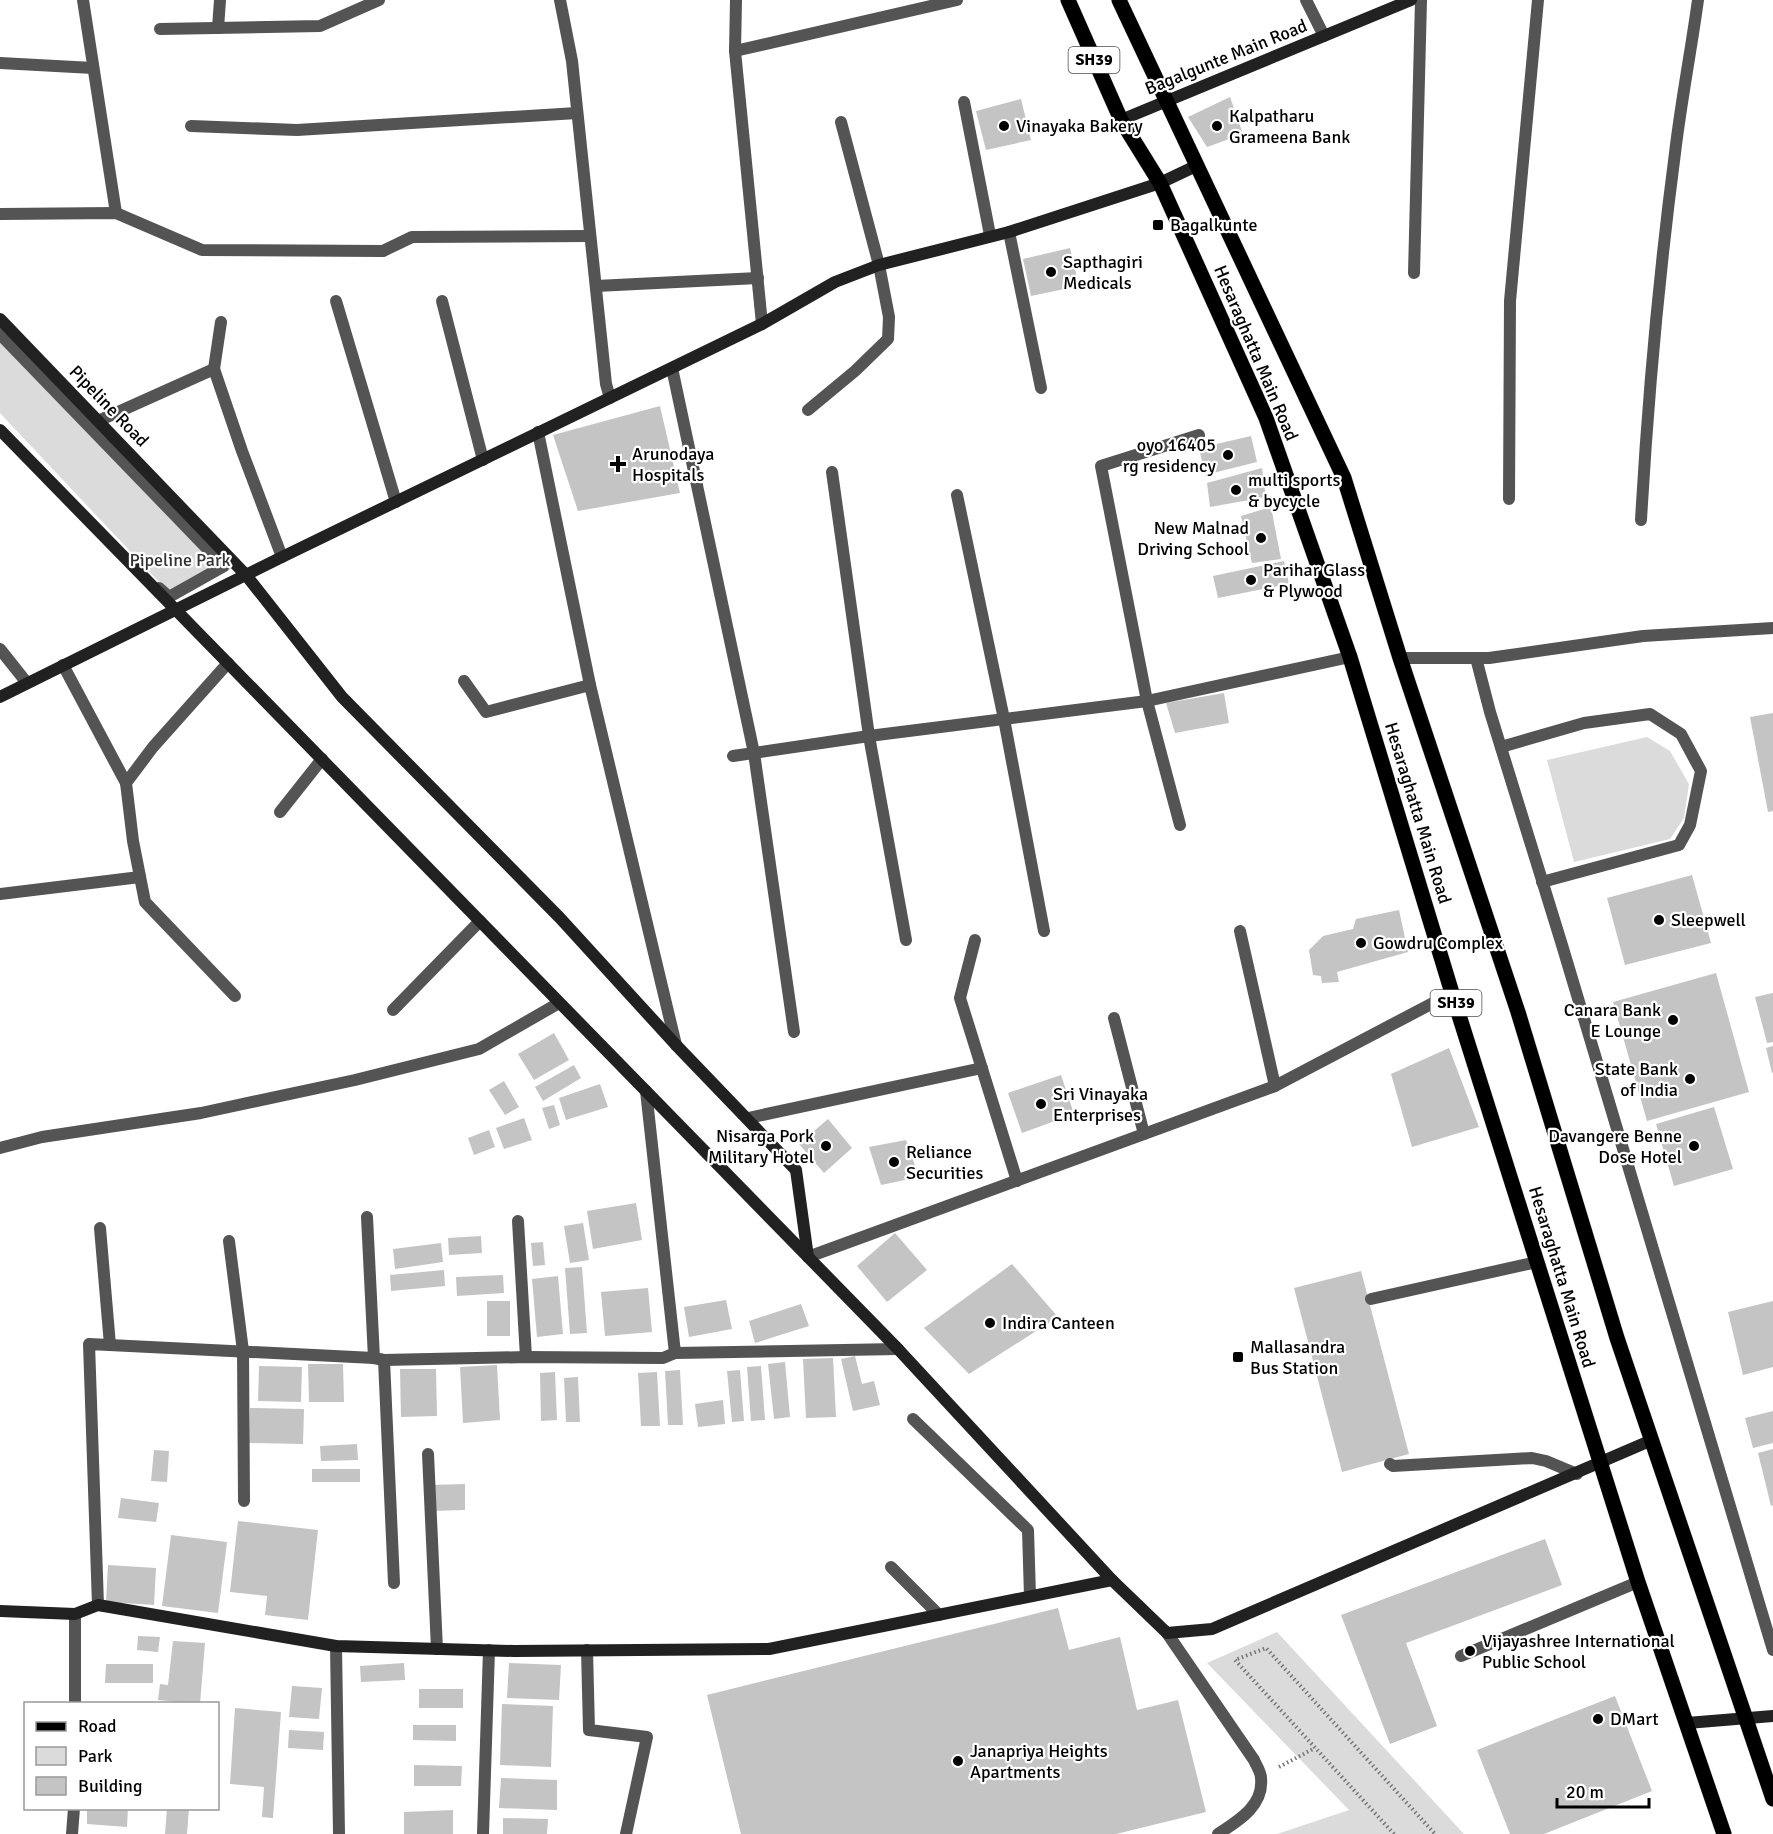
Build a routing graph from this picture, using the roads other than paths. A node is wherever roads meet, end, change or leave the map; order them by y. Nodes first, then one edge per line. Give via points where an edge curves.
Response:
1 (83, 0) edge
2 (220, 0) edge
3 (379, 0) edge
4 (560, 0) edge
5 (736, 0) edge
6 (957, 0) edge
7 (1068, 0) edge
8 (1119, 0) edge
9 (1306, 0) edge
10 (1411, 0) edge
11 (1421, 0) edge
12 (1538, 0) edge
13 (1698, 0) edge
14 (218, 28) junction
15 (160, 29) dead end
16 (1324, 36) junction
17 (735, 51) junction
18 (0, 63) edge
19 (93, 68) junction
20 (1168, 100) junction
21 (964, 102) dead end
22 (577, 113) junction
23 (1121, 120) junction
24 (841, 122) dead end
25 (191, 126) dead end
26 (1198, 165) junction
27 (1160, 183) junction
28 (116, 213) junction
29 (0, 214) edge
30 (1009, 232) junction
31 (590, 236) junction
32 (990, 236) junction
33 (879, 265) junction
34 (1414, 273) dead end
35 (758, 278) junction
36 (596, 286) junction
37 (336, 301) dead end
38 (442, 301) dead end
39 (0, 319) edge
40 (221, 322) dead end
41 (762, 324) junction
42 (0, 334) edge
43 (672, 368) junction
44 (214, 369) junction
45 (1041, 388) dead end
46 (610, 398) junction
47 (808, 410) dead end
48 (98, 421) junction
49 (0, 423) edge
50 (0, 430) edge
51 (538, 432) junction
52 (1199, 435) dead end
53 (483, 460) junction
54 (832, 472) dead end
55 (957, 495) dead end
56 (1509, 499) dead end
57 (396, 502) junction
58 (1641, 520) dead end
59 (282, 557) junction
60 (246, 575) junction
61 (176, 610) junction
62 (1773, 628) edge
63 (0, 649) edge
64 (1350, 657) junction
65 (1400, 658) junction
66 (1476, 658) junction
67 (228, 663) junction
68 (63, 665) junction
69 (464, 681) dead end
70 (27, 683) junction
71 (590, 685) junction
72 (0, 697) edge
73 (1147, 701) junction
74 (1004, 719) junction
75 (869, 736) junction
76 (1501, 747) junction
77 (754, 753) junction
78 (733, 756) dead end
79 (322, 759) junction
80 (126, 783) junction
81 (280, 812) dead end
82 (1180, 825) dead end
83 (140, 877) junction
84 (1542, 882) junction
85 (0, 894) edge
86 (480, 921) junction
87 (1044, 931) dead end
88 (1240, 931) dead end
89 (906, 940) dead end
90 (975, 940) dead end
91 (1452, 993) junction
92 (235, 996) dead end
93 (560, 1003) junction
94 (393, 1010) dead end
95 (1114, 1018) dead end
96 (794, 1032) dead end
97 (676, 1045) junction
98 (982, 1068) junction
99 (1275, 1086) junction
100 (646, 1091) junction
101 (748, 1118) junction
102 (1144, 1134) junction
103 (0, 1148) edge
104 (1017, 1181) junction
105 (367, 1217) dead end
106 (518, 1221) dead end
107 (100, 1228) dead end
108 (230, 1241) dead end
109 (808, 1257) junction
110 (1537, 1262) junction
111 (1371, 1299) dead end
112 (110, 1345) junction
113 (898, 1349) junction
114 (243, 1351) junction
115 (675, 1353) junction
116 (526, 1357) junction
117 (379, 1359) junction
118 (913, 1419) dead end
119 (1652, 1440) junction
120 (428, 1454) dead end
121 (1600, 1463) junction
122 (1390, 1464) dead end
123 (1576, 1474) junction
124 (244, 1501) dead end
125 (891, 1567) dead end
126 (1112, 1580) junction
127 (1638, 1582) junction
128 (394, 1583) dead end
129 (1030, 1596) junction
130 (98, 1605) junction
131 (0, 1611) edge
132 (75, 1614) junction
133 (939, 1615) junction
134 (1167, 1633) junction
135 (336, 1646) junction
136 (437, 1649) junction
137 (489, 1650) junction
138 (587, 1650) junction
139 (1773, 1650) edge
140 (1461, 1656) dead end
141 (75, 1702) edge
142 (1773, 1716) edge
143 (1746, 1718) junction
144 (1687, 1723) junction
145 (1773, 1800) edge
146 (74, 1810) edge
147 (72, 1834) edge
148 (339, 1834) edge
149 (483, 1834) edge
150 (626, 1834) edge
151 (1218, 1834) edge
152 (1724, 1834) edge

1 - 19 street
2 - 14 street
3 - 14 street via 320,26
4 - 22 street
5 - 17 street
6 - 17 street
7 - 23 main road, Hesaraghatta Main Road / SH39
8 - 20 main road
9 - 16 street
10 - 16 main road, Bagalgunte Main Road
11 - 34 street
12 - 56 street via 1510,301
13 - 58 street via 1660,279
14 - 15 street
16 - 20 main road, Bagalgunte Main Road
17 - 35 street
18 - 19 street
19 - 28 street
20 - 23 main road, Bagalgunte Main Road
20 - 26 main road
21 - 32 street
22 - 25 street via 297,130
22 - 31 street
23 - 27 main road, Hesaraghatta Main Road / SH39
24 - 33 street
26 - 27 main road
26 - 65 main road via 1344,478
27 - 30 main road
27 - 64 main road, Hesaraghatta Main Road / SH39 via 1266,418
28 - 29 street
28 - 31 street via 202,250 383,251 412,237
30 - 32 main road
30 - 45 street
31 - 36 street
32 - 33 main road
33 - 41 main road via 835,282
33 - 47 street via 890,317 888,339
35 - 36 street
35 - 41 street
36 - 46 street
37 - 57 street
38 - 53 street
39 - 48 main road, Pipeline Road
40 - 44 street
41 - 43 main road
42 - 49 street via 224,566 169,597
43 - 46 main road
43 - 77 street
44 - 48 street
44 - 59 street
46 - 51 main road
48 - 60 main road, Pipeline Road
50 - 61 main road
51 - 53 main road
51 - 71 street
52 - 73 street via 1101,466
53 - 57 main road
54 - 75 street
55 - 74 street
57 - 59 main road
59 - 60 main road
60 - 61 main road
60 - 97 main road, Pipeline Road via 342,697 560,918
61 - 67 main road
61 - 68 main road
62 - 66 street via 1643,636
63 - 70 street
64 - 73 street
64 - 91 main road, Hesaraghatta Main Road / SH39
65 - 66 street
65 - 119 main road via 1518,1012
66 - 76 street
67 - 79 main road
67 - 80 street
68 - 70 main road
68 - 80 street
69 - 71 street via 486,712
70 - 72 main road
71 - 97 street
73 - 74 street
73 - 82 street
74 - 75 street
74 - 87 street
75 - 77 street
75 - 89 street
76 - 84 street
76 - 84 street via 1584,723 1650,714 1681,734 1701,771 1690,825 1679,845
77 - 78 street
77 - 96 street
79 - 81 street
79 - 86 main road
80 - 83 street
83 - 85 street
83 - 92 street via 145,902
84 - 139 street
86 - 93 main road
86 - 94 street
88 - 99 street
90 - 98 street via 960,998
91 - 99 street
91 - 110 main road, Hesaraghatta Main Road / SH39
93 - 100 main road
93 - 103 street via 479,1049 201,1113 42,1137
95 - 102 street
97 - 101 main road, Pipeline Road
98 - 101 street
98 - 104 street
99 - 102 street
100 - 109 main road
100 - 115 street
101 - 109 main road, Pipeline Road via 796,1170
102 - 104 street
104 - 109 street
105 - 117 street
106 - 116 street
107 - 112 street
108 - 114 street
109 - 113 main road
110 - 111 street
110 - 121 main road, Hesaraghatta Main Road / SH39
112 - 114 street
112 - 130 street via 88,1344
113 - 115 street
113 - 126 main road
114 - 117 street
114 - 124 street
115 - 116 street via 663,1358
116 - 117 street
117 - 128 street
118 - 129 street via 1028,1530
119 - 121 main road
119 - 143 main road
120 - 136 street
121 - 123 main road
121 - 127 main road, Hesaraghatta Main Road / SH39
122 - 123 street via 1532,1458
123 - 134 main road via 1212,1629
125 - 133 street
126 - 129 main road
126 - 134 main road
127 - 140 street
127 - 144 main road, Hesaraghatta Main Road / SH39
129 - 133 main road
130 - 132 main road
130 - 135 main road
131 - 132 main road
132 - 141 street
133 - 138 main road via 769,1649
134 - 151 street via 1262,1777 1258,1800
135 - 136 main road
135 - 148 street
136 - 137 main road
137 - 138 main road
137 - 149 street
138 - 150 street via 589,1730 647,1737
142 - 143 main road
143 - 144 main road
143 - 145 main road
144 - 152 main road, Hesaraghatta Main Road / SH39
146 - 147 street

